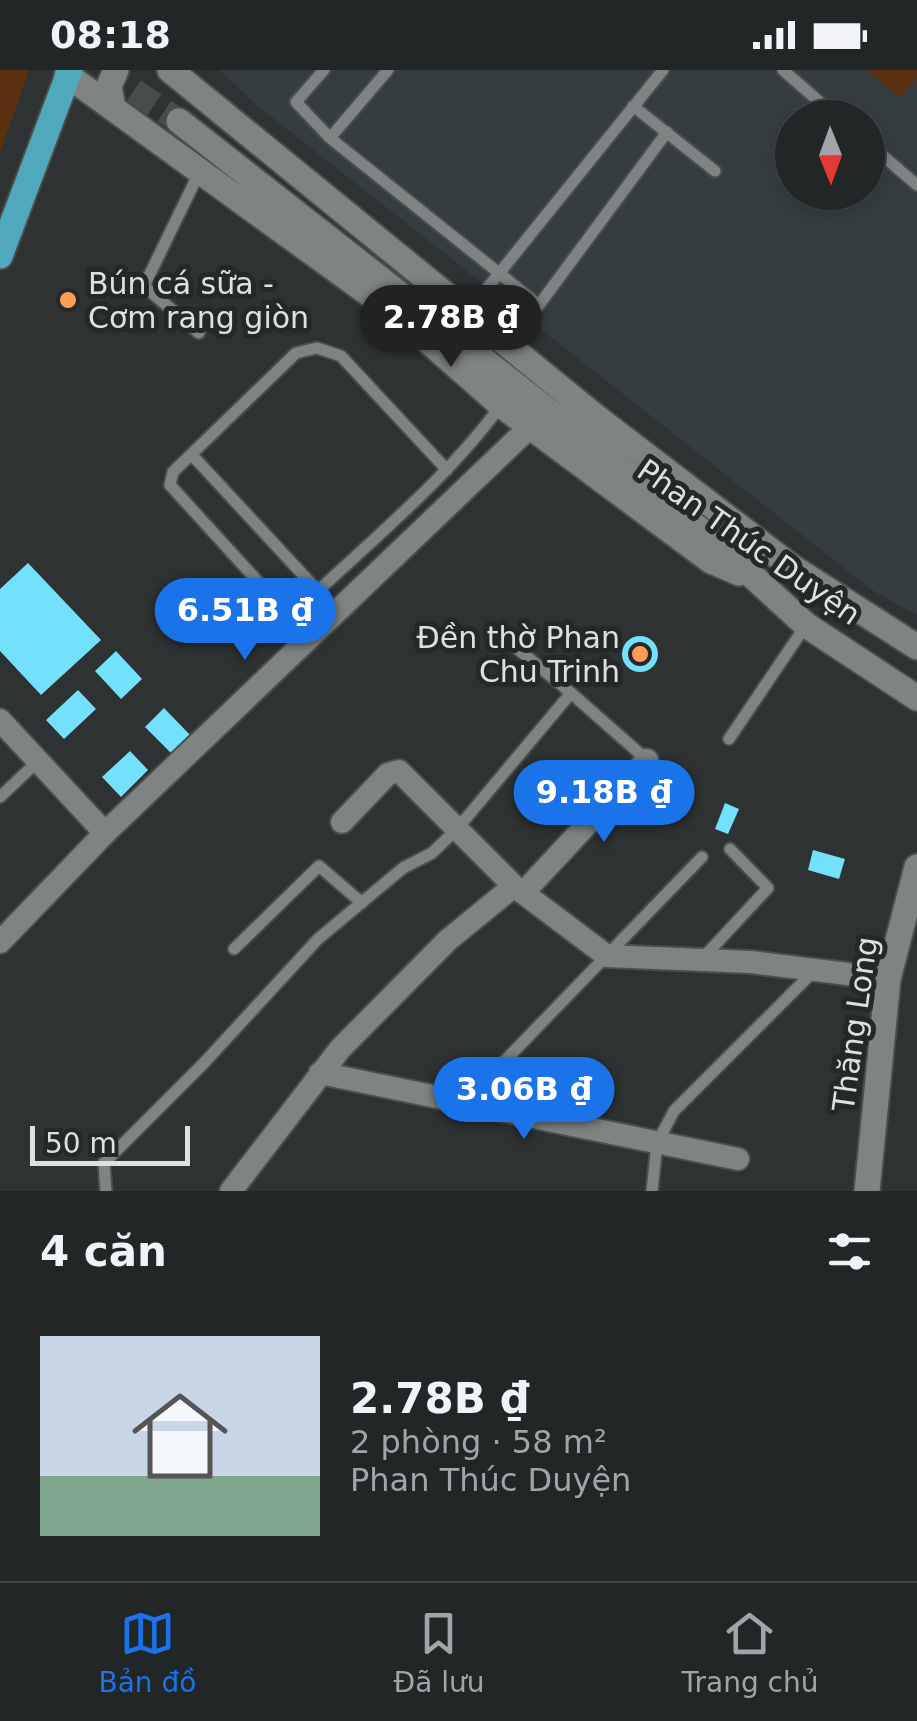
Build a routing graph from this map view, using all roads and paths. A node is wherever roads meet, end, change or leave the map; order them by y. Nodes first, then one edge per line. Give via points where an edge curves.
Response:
1 (116, 70) edge
2 (170, 70) edge
3 (324, 70) edge
4 (388, 70) edge
5 (663, 70) edge
6 (783, 70) edge
7 (68, 72) edge
8 (817, 100) edge
9 (632, 106) junction
10 (114, 108) junction
11 (179, 121) tunnel mouth
12 (667, 132) junction
13 (330, 138) junction
14 (885, 158) edge
15 (715, 172) dead end
16 (200, 173) junction
17 (917, 185) edge
18 (0, 256) edge
19 (501, 274) junction
20 (466, 314) junction
21 (199, 333) dead end
22 (501, 405) junction
23 (530, 426) junction
24 (192, 455) junction
25 (446, 470) junction
26 (757, 580) junction
27 (318, 591) junction
28 (806, 625) junction
29 (512, 644) dead end
30 (917, 647) edge
31 (571, 693) junction
32 (917, 698) edge
33 (0, 720) edge
34 (730, 738) dead end
35 (647, 760) joint
36 (38, 761) junction
37 (0, 797) edge
38 (342, 822) dead end
39 (457, 829) junction
40 (106, 833) junction
41 (730, 849) dead end
42 (702, 857) dead end
43 (917, 867) edge
44 (519, 889) junction
45 (362, 903) junction
46 (0, 942) edge
47 (234, 949) dead end
48 (607, 956) junction
49 (701, 960) junction
50 (817, 968) junction
51 (888, 979) junction
52 (320, 1073) junction
53 (464, 1103) junction
54 (657, 1143) junction
55 (738, 1159) dead end
56 (106, 1191) edge
57 (231, 1191) edge
58 (652, 1191) edge
59 (867, 1191) edge

1 - 10 main road via 109,86
2 - 20 main road, Phan Thúc Duyện
3 - 13 lane via 296,102
4 - 13 lane
5 - 9 lane
6 - 8 lane
7 - 10 main road, Phan Thúc Duyện
7 - 18 main road
9 - 12 lane
9 - 19 lane
10 - 16 main road, Phan Thúc Duyện
11 - 26 main road via 628,471
12 - 15 lane
12 - 19 lane via 539,306
13 - 19 lane
14 - 17 lane
16 - 21 lane via 144,286
16 - 22 main road, Phan Thúc Duyện via 401,318
19 - 20 lane
20 - 30 main road, Phan Thúc Duyện via 792,567
22 - 23 main road, Phan Thúc Duyện
22 - 25 lane
23 - 26 main road, Phan Thúc Duyện via 710,561
23 - 40 street
24 - 25 lane via 296,353 318,348 341,356
24 - 27 lane
24 - 27 lane via 173,472 173,490 282,608 293,612
25 - 27 lane
26 - 28 main road, Phan Thúc Duyện
28 - 32 main road, Phan Thúc Duyện
28 - 34 lane
29 - 31 lane
31 - 35 lane
31 - 39 lane
33 - 36 street
35 - 44 street
36 - 37 lane
36 - 40 street
38 - 39 street via 388,774 400,771
39 - 44 street
39 - 45 lane
40 - 46 street
41 - 49 lane via 768,888
42 - 48 lane
43 - 51 main road, Thăng Long
44 - 48 street
44 - 52 street via 428,958
45 - 47 lane via 319,866
45 - 56 lane via 318,938 104,1162
48 - 49 street
48 - 53 lane
49 - 50 street
50 - 51 street
50 - 54 lane via 674,1111
51 - 59 main road, Thăng Long
52 - 53 street
52 - 57 street
53 - 54 street
54 - 55 street
54 - 58 lane

